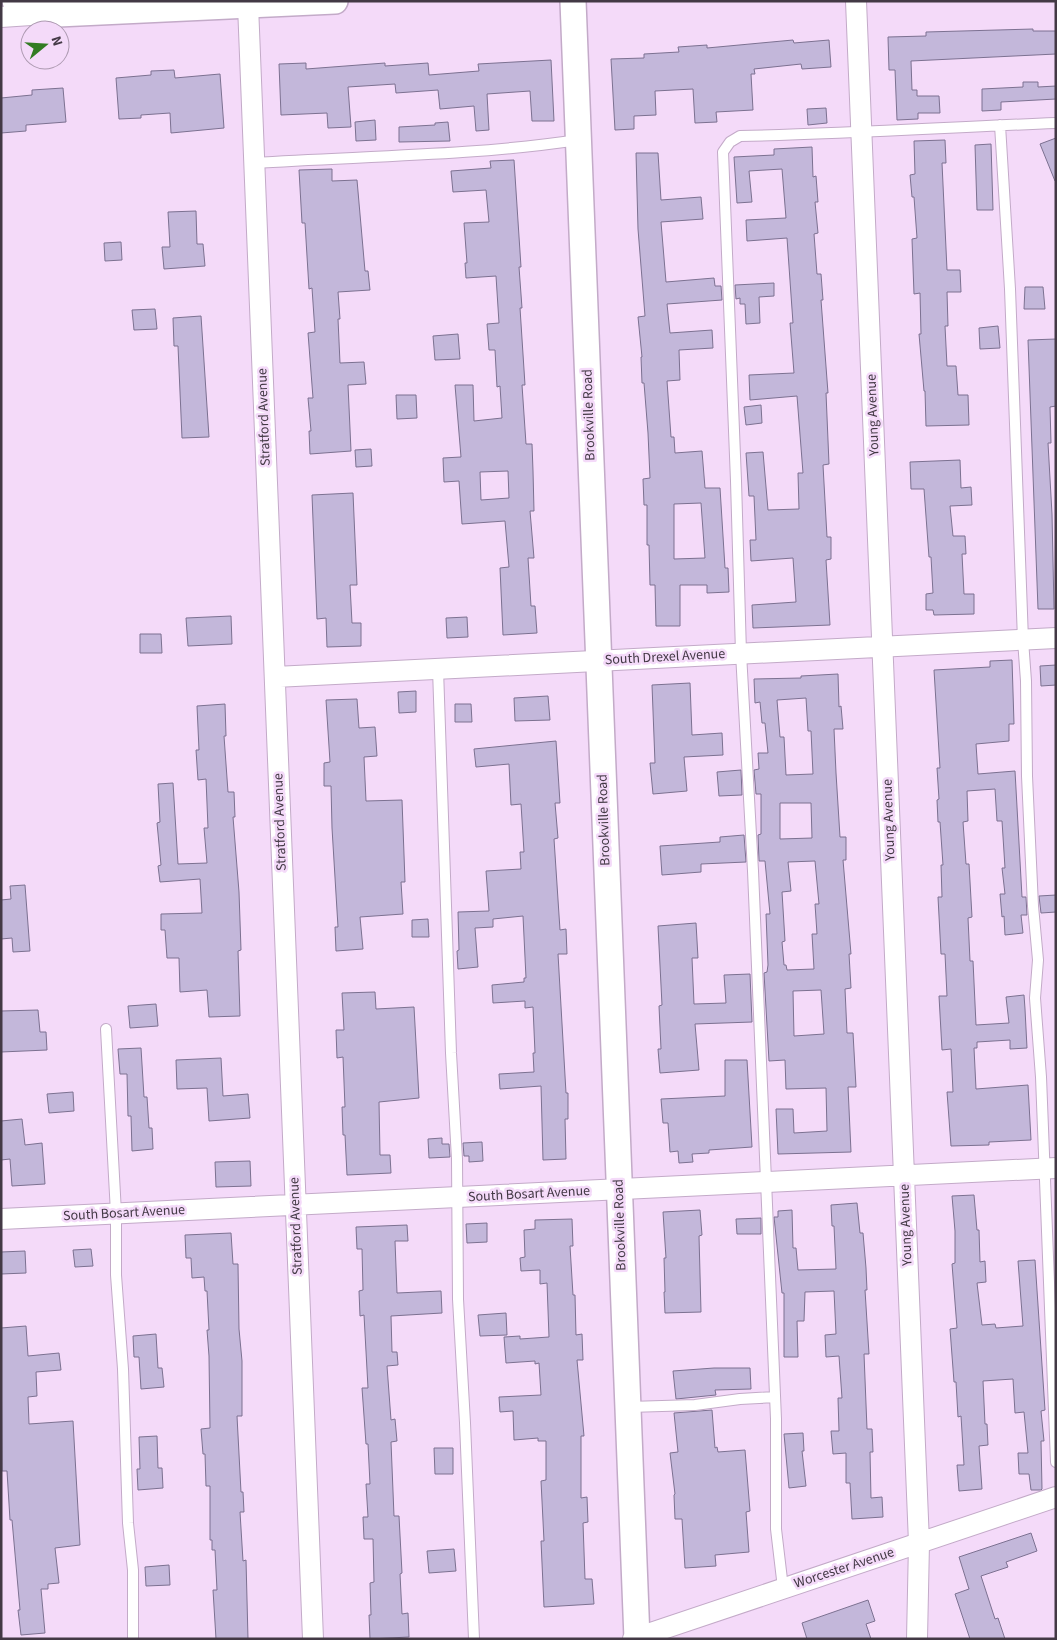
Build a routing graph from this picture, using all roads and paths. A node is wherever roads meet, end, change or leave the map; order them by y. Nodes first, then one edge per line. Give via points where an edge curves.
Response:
1 (15, 1) edge
2 (335, 1) edge
3 (573, 1) edge
4 (856, 1) edge
5 (248, 4) junction
6 (58, 14) junction
7 (1, 17) edge
8 (1056, 123) edge
9 (1000, 125) junction
10 (862, 133) junction
11 (578, 140) junction
12 (254, 163) junction
13 (1056, 638) edge
14 (1023, 640) junction
15 (882, 646) junction
16 (741, 653) junction
17 (598, 660) junction
18 (438, 668) junction
19 (274, 677) junction
20 (106, 1029) dead end
21 (1050, 1168) edge
22 (904, 1175) junction
23 (766, 1182) junction
24 (619, 1189) junction
25 (456, 1197) junction
26 (295, 1205) junction
27 (116, 1213) junction
28 (1, 1219) edge
29 (775, 1397) junction
30 (628, 1407) junction
31 (1056, 1462) edge
32 (1056, 1497) edge
33 (919, 1543) junction
34 (783, 1588) junction
35 (636, 1638) edge
36 (133, 1639) edge
37 (313, 1639) edge
38 (474, 1639) edge
39 (916, 1639) edge

1 - 6 street
2 - 5 street
3 - 11 street, Brookville Road
4 - 10 street, Young Avenue
5 - 6 street
5 - 12 street, Stratford Avenue
6 - 7 street
8 - 9 lane
9 - 10 lane
9 - 14 lane via 1010,289
10 - 15 street, Young Avenue
10 - 16 lane via 740,136 722,152
11 - 12 lane via 528,148 450,154
11 - 17 street, Brookville Road
12 - 19 street, Stratford Avenue
13 - 14 street, South Drexel Avenue
14 - 15 street, South Drexel Avenue
14 - 21 lane via 1038,960 1035,998
15 - 16 street, South Drexel Avenue
15 - 22 street, Young Avenue
16 - 17 street, South Drexel Avenue
16 - 23 lane
17 - 18 street, South Drexel Avenue
17 - 24 street, Brookville Road
18 - 19 street, South Drexel Avenue
18 - 25 lane
19 - 26 street, Stratford Avenue
20 - 27 lane
21 - 22 street, South Bosart Avenue
21 - 31 lane
22 - 23 street, South Bosart Avenue
22 - 33 street, Young Avenue
23 - 24 street, South Bosart Avenue
23 - 29 lane
24 - 25 street, South Bosart Avenue
24 - 30 street, Brookville Road
25 - 26 street, South Bosart Avenue
25 - 38 lane
26 - 27 street, South Bosart Avenue
26 - 37 street, Stratford Avenue
27 - 28 street, South Bosart Avenue
27 - 36 lane via 116,1274 133,1570
29 - 30 lane via 695,1405
29 - 34 lane via 776,1529
30 - 35 street, Brookville Road
32 - 33 street, Worcester Avenue
33 - 34 street, Worcester Avenue
33 - 39 street, Young Avenue
34 - 35 street, Worcester Avenue

